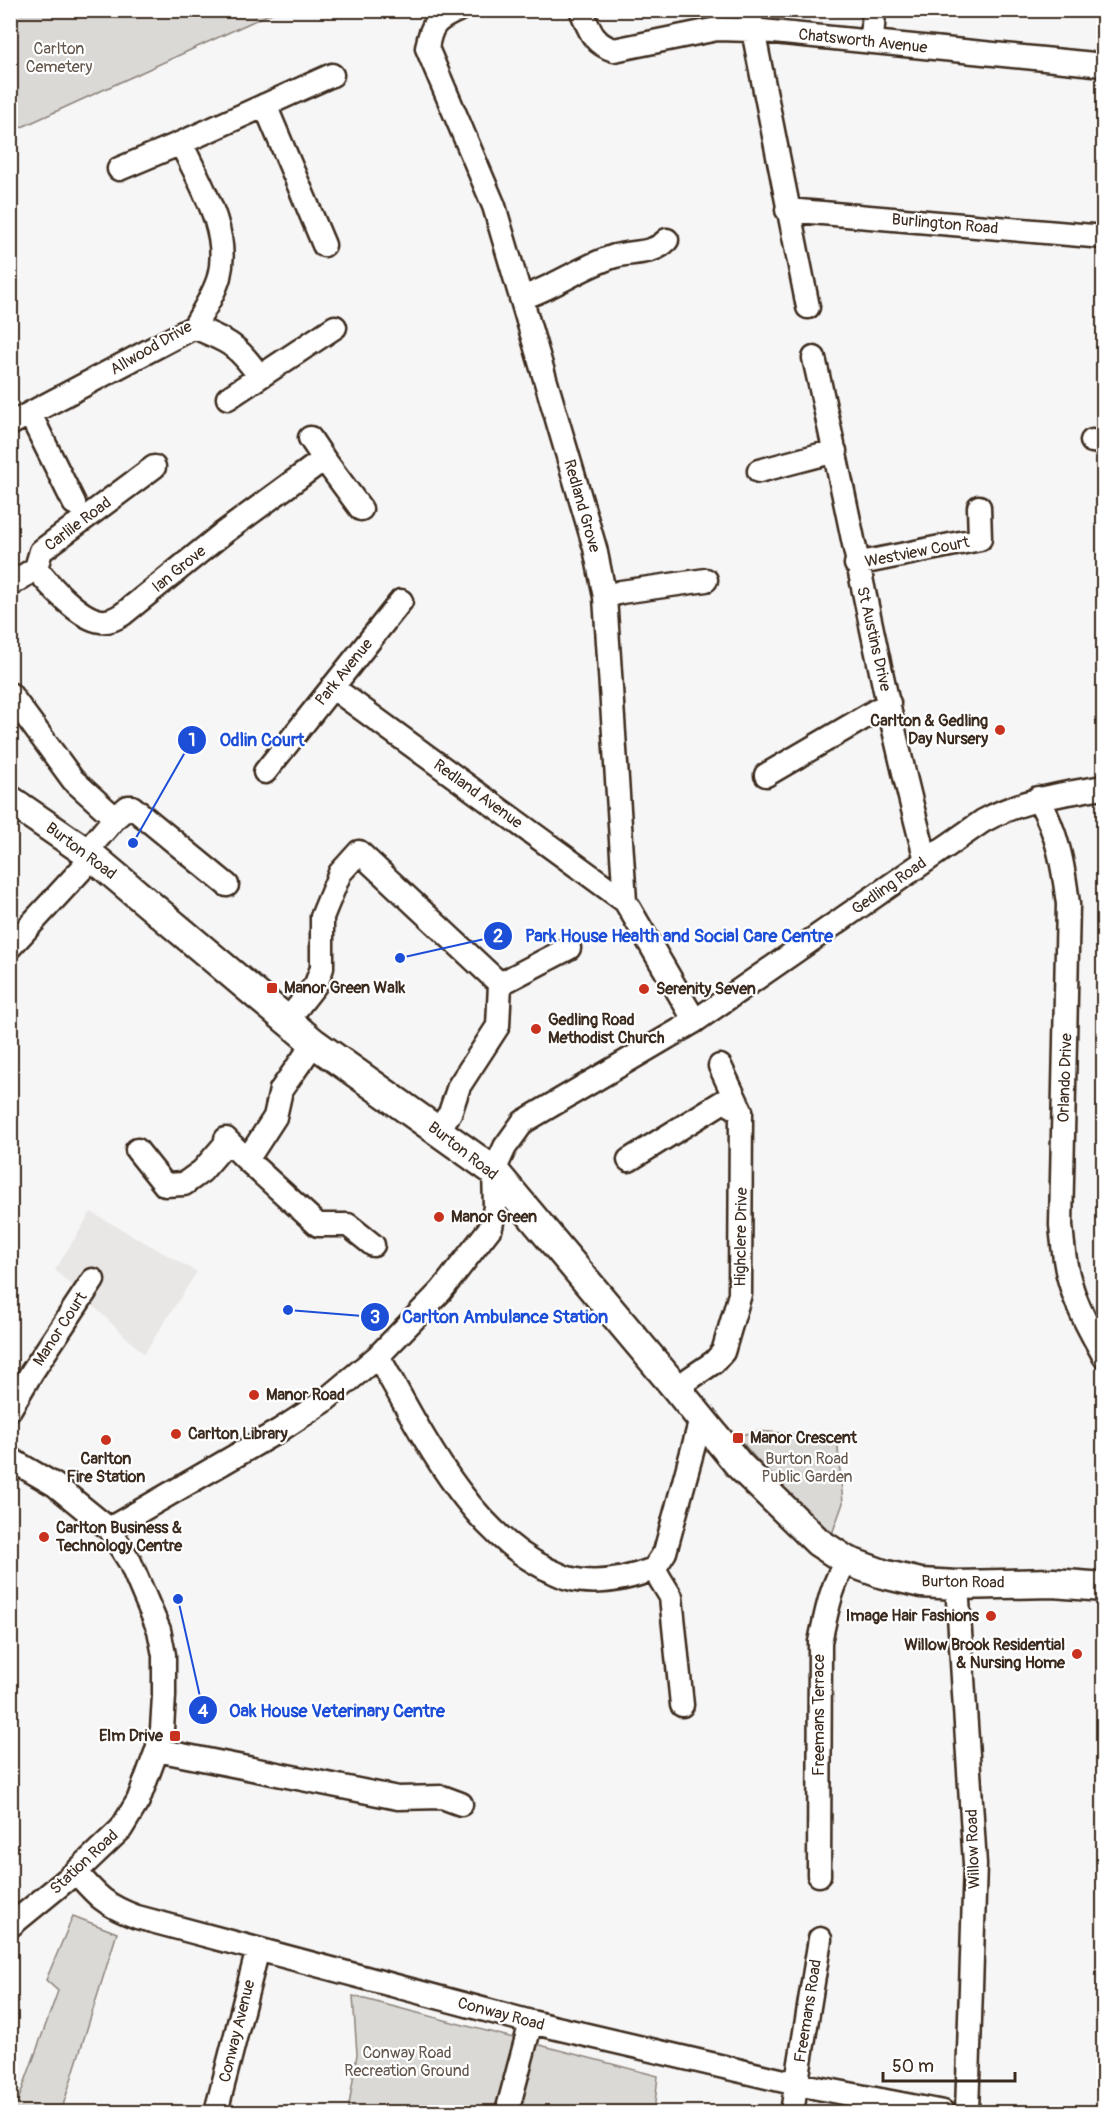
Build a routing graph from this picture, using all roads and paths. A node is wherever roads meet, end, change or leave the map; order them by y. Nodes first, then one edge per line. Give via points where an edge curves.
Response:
1 (458, 10) edge
2 (581, 10) edge
3 (874, 10) edge
4 (750, 20) edge
5 (872, 42) junction
6 (1104, 65) edge
7 (332, 75) dead end
8 (265, 105) junction
9 (181, 143) junction
10 (119, 169) dead end
11 (787, 210) junction
12 (1104, 237) edge
13 (668, 240) dead end
14 (324, 245) dead end
15 (521, 298) junction
16 (808, 308) dead end
17 (194, 327) junction
18 (335, 327) dead end
19 (814, 358) dead end
20 (259, 376) junction
21 (228, 398) dead end
22 (20, 419) edge
23 (310, 438) dead end
24 (835, 451) junction
25 (324, 459) junction
26 (154, 467) dead end
27 (759, 471) dead end
28 (74, 503) dead end
29 (979, 507) dead end
30 (361, 509) dead end
31 (856, 564) junction
32 (36, 568) junction
33 (706, 580) dead end
34 (10, 585) edge
35 (605, 597) junction
36 (401, 601) dead end
37 (332, 687) junction
38 (10, 694) edge
39 (889, 703) junction
40 (265, 772) dead end
41 (766, 775) dead end
42 (1104, 787) edge
43 (1038, 798) junction
44 (10, 800) edge
45 (115, 818) junction
46 (90, 855) junction
47 (926, 860) junction
48 (227, 885) dead end
49 (625, 901) junction
50 (10, 947) edge
51 (569, 948) dead end
52 (500, 984) junction
53 (287, 1021) junction
54 (695, 1021) junction
55 (314, 1043) junction
56 (720, 1066) dead end
57 (741, 1111) junction
58 (438, 1130) junction
59 (137, 1150) dead end
60 (247, 1160) junction
61 (629, 1160) dead end
62 (494, 1172) junction
63 (373, 1245) dead end
64 (93, 1280) dead end
65 (378, 1356) junction
66 (1104, 1356) edge
67 (676, 1388) junction
68 (10, 1409) edge
69 (701, 1419) junction
70 (10, 1459) edge
71 (109, 1529) junction
72 (847, 1561) junction
73 (654, 1569) junction
74 (957, 1585) junction
75 (1104, 1587) edge
76 (676, 1698) dead end
77 (157, 1750) junction
78 (461, 1804) dead end
79 (76, 1872) junction
80 (819, 1875) dead end
81 (10, 1926) edge
82 (820, 1939) dead end
83 (258, 1949) junction
84 (531, 2022) junction
85 (797, 2084) junction
86 (216, 2112) edge
87 (507, 2112) edge
88 (792, 2112) edge
89 (943, 2112) edge
90 (967, 2112) edge

1 - 15 street, Redland Grove via 435,23 427,48 494,206
2 - 4 street, Chatsworth Avenue via 592,36 602,46 614,50
3 - 5 street
4 - 5 street, Chatsworth Avenue
4 - 11 street
5 - 6 street, Chatsworth Avenue
7 - 8 street
8 - 9 street
8 - 14 street
9 - 10 street
9 - 17 street, Allwood Drive via 217,223 222,253 218,278
11 - 12 street, Burlington Road
11 - 16 street
13 - 15 street via 650,252 602,261
15 - 35 street, Redland Grove via 595,548
17 - 20 street via 223,339 243,354
17 - 22 street, Allwood Drive
18 - 20 street
19 - 24 street, St Austins Drive
20 - 21 street
22 - 28 street, Allwood Drive via 51,457
23 - 25 street
24 - 27 street
24 - 31 street, St Austins Drive
25 - 30 street
25 - 32 street, Ian Grove via 114,620 91,619 54,590
26 - 32 street, Carlile Road via 41,551
29 - 31 street, Westview Court via 980,539
31 - 39 street, St Austins Drive
32 - 34 street, Carlile Road
33 - 35 street
35 - 49 street, Redland Grove
36 - 37 street, Park Avenue
37 - 40 street, Park Avenue
37 - 49 street, Redland Avenue
38 - 45 street via 73,780
39 - 41 street
39 - 47 street, St Austins Drive
42 - 43 street, Gedling Road
43 - 47 street, Gedling Road via 998,813
43 - 66 street, Orlando Drive via 1063,861 1069,924 1063,1252 1082,1314
44 - 46 main road, Burton Road
45 - 46 street
45 - 48 street via 132,807
46 - 50 street
46 - 53 main road, Burton Road
47 - 54 street, Gedling Road
49 - 54 street, Redland Grove
51 - 52 street
52 - 53 street via 359,852 340,873 322,917 322,968 316,984
52 - 58 street via 498,1026 459,1086 450,1113
53 - 55 main road, Burton Road
54 - 62 street, Gedling Road via 523,1122 505,1147
55 - 58 main road, Burton Road
55 - 60 street via 281,1090 276,1117
56 - 57 street, Highclere Drive
57 - 61 street via 724,1101
57 - 67 street, Highclere Drive via 740,1294 723,1352
58 - 62 main road, Burton Road
59 - 60 street via 165,1185 184,1185 202,1171 227,1140
60 - 63 street via 318,1225 348,1225
62 - 65 street via 491,1227 441,1291
62 - 67 main road, Burton Road
64 - 68 street, Manor Court
65 - 71 street via 280,1430
65 - 73 street via 442,1467 503,1540 532,1562 566,1578 588,1582 615,1580
67 - 69 main road, Burton Road
69 - 72 main road, Burton Road via 739,1465 805,1530
69 - 73 street via 665,1552
70 - 71 street, Station Road via 55,1485
71 - 77 street, Station Road via 130,1562 148,1603 164,1655 165,1696
72 - 74 main road, Burton Road via 921,1583
72 - 80 street, Freemans Terrace via 827,1608 819,1642
73 - 76 street via 671,1597
74 - 75 main road, Burton Road via 1053,1583
74 - 90 street, Willow Road via 975,1864
77 - 78 street via 398,1798 442,1797
77 - 79 street, Station Road via 138,1801 121,1829
79 - 81 street, Station Road
79 - 83 street, Conway Road via 98,1897 124,1912
82 - 85 street, Freemans Road
83 - 84 street, Conway Road
83 - 86 street, Conway Avenue
84 - 85 street, Conway Road
84 - 87 street
85 - 88 street, Freemans Road
85 - 89 street, Conway Road

